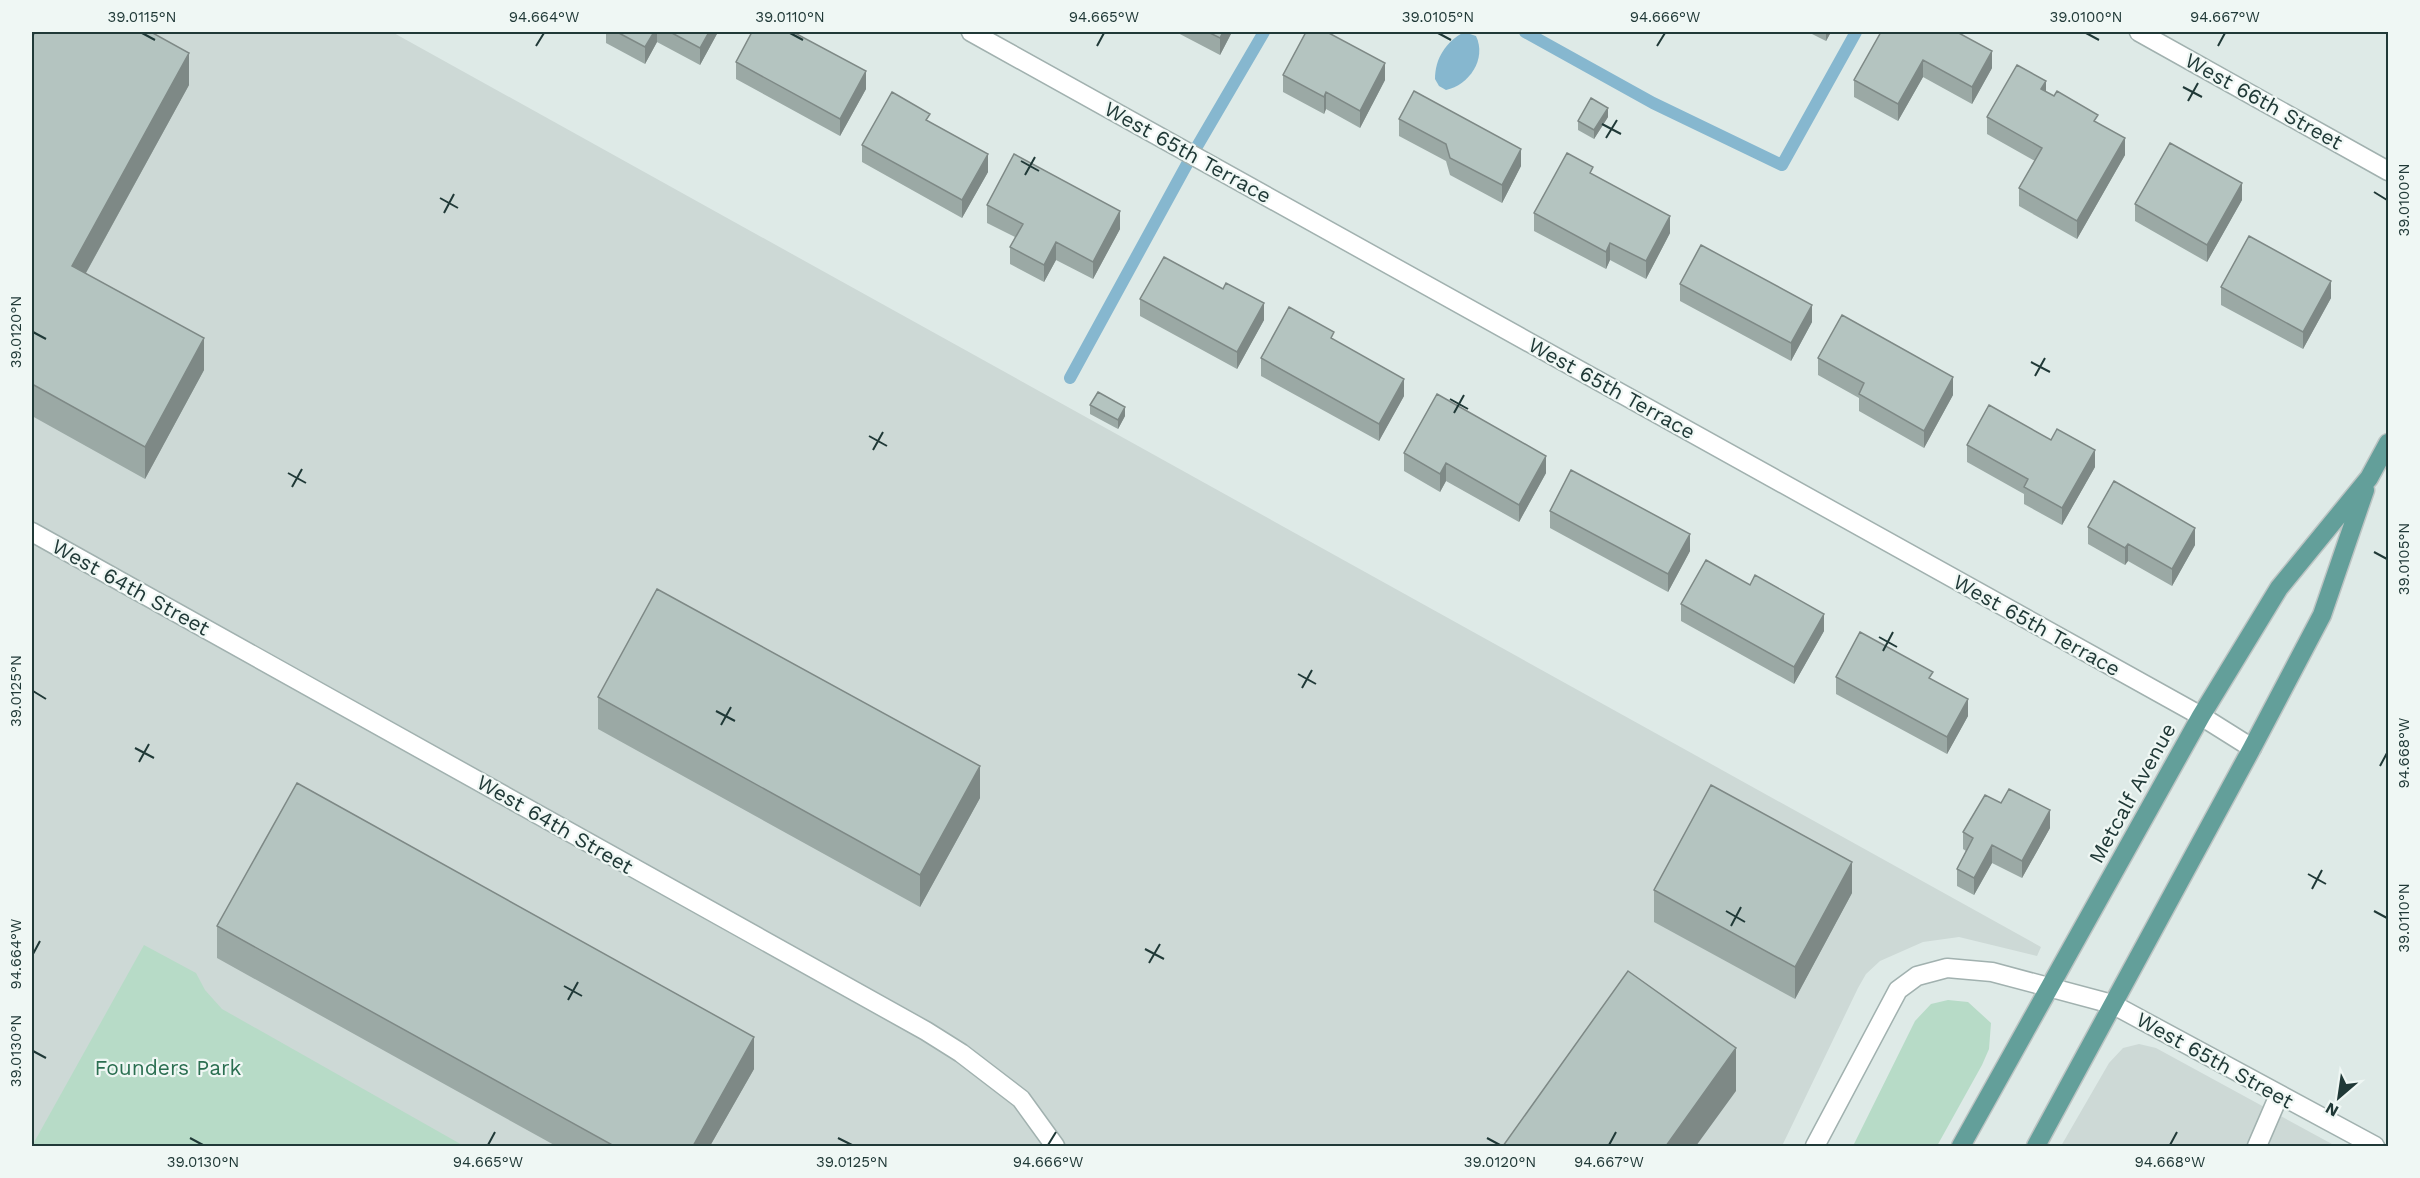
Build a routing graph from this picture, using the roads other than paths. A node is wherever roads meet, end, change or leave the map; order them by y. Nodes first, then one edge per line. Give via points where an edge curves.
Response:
1 (971, 32) edge
2 (2139, 32) edge
3 (2388, 171) edge
4 (2388, 443) edge
5 (2369, 478) junction
6 (32, 531) edge
7 (2201, 716) junction
8 (2252, 748) junction
9 (2049, 988) junction
10 (2112, 1004) junction
11 (2279, 1095) junction
12 (1055, 1146) edge
13 (1815, 1146) edge
14 (1961, 1146) edge
15 (2036, 1146) edge
16 (2257, 1146) edge
17 (2375, 1146) edge

1 - 7 street, West 65th Terrace
2 - 3 street, West 66th Street
4 - 5 main road, Metcalf Avenue
5 - 7 main road, Metcalf Avenue via 2279,588
5 - 8 main road, Metcalf Avenue via 2322,615
6 - 12 street, West 64th Street via 926,1031 1021,1100
7 - 8 street, West 65th Terrace
7 - 9 main road, Metcalf Avenue
8 - 10 main road, Metcalf Avenue
9 - 10 street, West 65th Street
9 - 13 street, West 65th Street via 1992,972 1947,968 1917,976 1898,990
9 - 14 main road, Metcalf Avenue
10 - 11 street, West 65th Street
10 - 15 main road, Metcalf Avenue
11 - 16 street
11 - 17 street, West 65th Street

